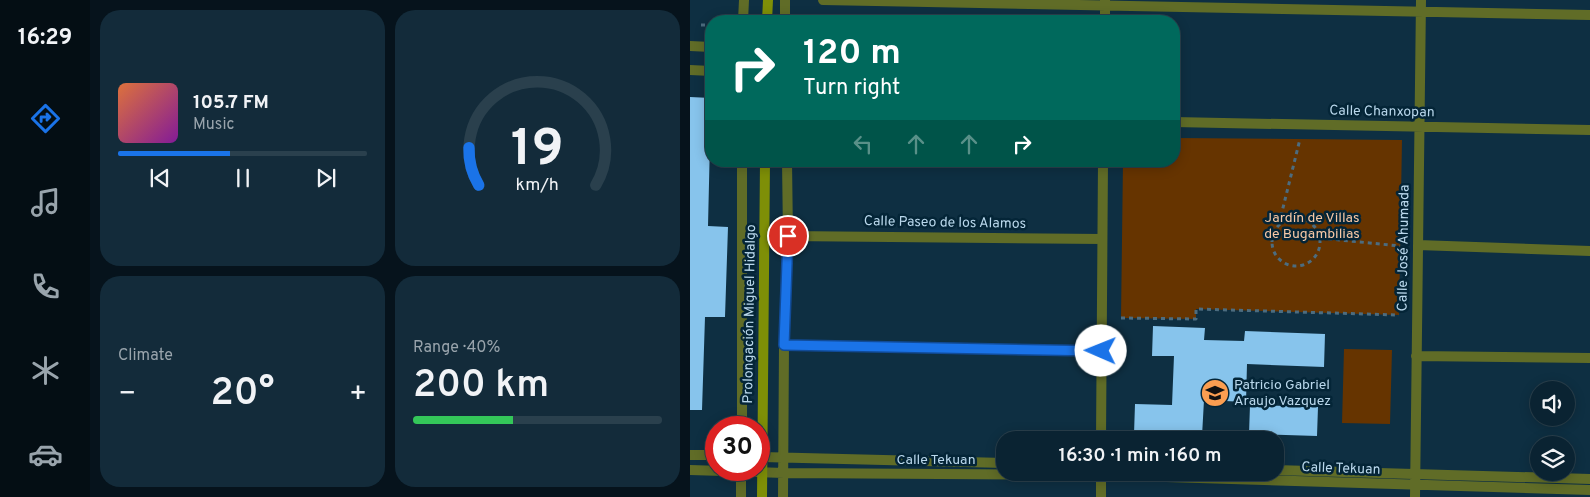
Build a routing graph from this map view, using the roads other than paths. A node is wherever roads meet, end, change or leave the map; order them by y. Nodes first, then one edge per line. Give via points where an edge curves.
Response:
1 (744, 0) edge
2 (768, 0) edge
3 (785, 0) edge
4 (823, 0) edge
5 (1421, 0) edge
6 (1105, 3) edge
7 (1421, 12) junction
8 (743, 15) edge
9 (767, 15) edge
10 (785, 15) edge
11 (1590, 15) edge
12 (690, 46) edge
13 (705, 47) edge
14 (690, 70) edge
15 (705, 71) edge
16 (1180, 122) edge
17 (1419, 126) junction
18 (1590, 130) edge
19 (742, 167) edge
20 (765, 167) edge
21 (787, 167) edge
22 (1103, 167) edge
23 (788, 236) junction
24 (1102, 239) junction
25 (1418, 245) junction
26 (1590, 251) edge
27 (784, 345) junction
28 (1101, 351) junction
29 (1416, 356) junction
30 (1590, 358) edge
31 (742, 416) edge
32 (762, 416) edge
33 (1101, 431) edge
34 (690, 455) edge
35 (705, 455) edge
36 (770, 457) edge
37 (784, 458) junction
38 (996, 463) edge
39 (690, 470) edge
40 (705, 470) edge
41 (1284, 471) edge
42 (770, 472) edge
43 (784, 473) junction
44 (996, 474) edge
45 (1284, 477) edge
46 (1590, 479) edge
47 (1415, 480) junction
48 (741, 481) edge
49 (762, 481) edge
50 (1101, 481) edge
51 (1590, 490) edge
52 (740, 497) edge
53 (762, 497) edge
54 (783, 497) edge
55 (1101, 497) edge
56 (1415, 497) edge

1 - 8 street
2 - 9 main road
3 - 10 street
4 - 6 street
5 - 7 street, Calle José Ahumada
6 - 7 street
7 - 11 street
7 - 17 street, Calle José Ahumada
12 - 13 street
14 - 15 street
16 - 17 street, Calle Chanxopan
17 - 18 street, Calle Chanxopan
17 - 25 street, Calle José Ahumada
19 - 31 street
20 - 32 main road, Prolongación Miguel Hidalgo
21 - 23 street
22 - 24 street
23 - 24 street, Calle Paseo de los Alamos
23 - 27 street
24 - 28 street
25 - 26 street
25 - 29 street, Calle José Ahumada
27 - 28 street
27 - 37 street
28 - 33 street
29 - 30 street
29 - 47 street, Calle José Ahumada
34 - 35 street
36 - 37 street, Calle Tekuan
37 - 38 street, Calle Tekuan
37 - 43 street
39 - 40 street, Calle Tekuan
41 - 47 street, Calle Tekuan
42 - 43 street, Calle Tekuan
43 - 44 street, Calle Tekuan
43 - 54 street
45 - 47 street, Calle Tekuan
46 - 47 street, Calle Tekuan
47 - 51 street, Calle Tekuan
47 - 56 street, Calle José Ahumada
48 - 52 street
49 - 53 main road, Prolongación Miguel Hidalgo
50 - 55 street

